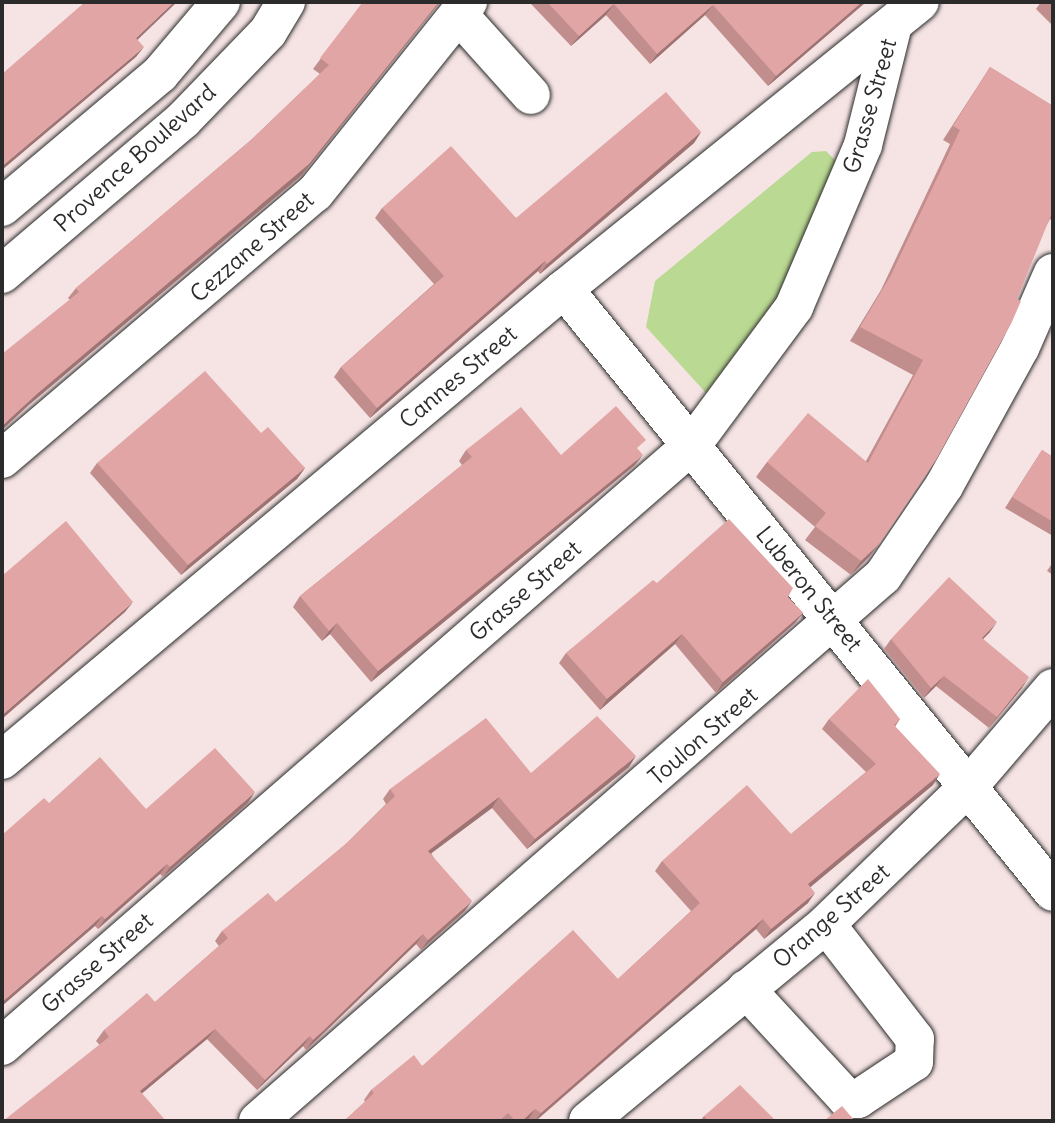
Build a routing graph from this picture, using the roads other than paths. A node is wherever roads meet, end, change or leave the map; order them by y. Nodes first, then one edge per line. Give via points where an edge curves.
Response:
1 (221, 2) edge
2 (286, 2) edge
3 (464, 9) edge
4 (907, 14) edge
5 (531, 95) dead end
6 (2, 208) edge
7 (1053, 273) edge
8 (2, 274) edge
9 (564, 289) junction
10 (692, 445) junction
11 (2, 459) edge
12 (835, 621) junction
13 (1053, 688) edge
14 (2, 760) edge
15 (969, 786) junction
16 (1053, 891) edge
17 (826, 924) junction
18 (746, 989) junction
19 (2, 1046) edge
20 (610, 1114) edge
21 (258, 1121) edge

1 - 6 street, Provence Boulevard via 160,74
2 - 8 street, Provence Boulevard via 268,32 183,120
3 - 5 street
3 - 11 street, Cezzane Street via 315,193
4 - 9 street, Cannes Street
4 - 10 street, Grasse Street via 863,145 794,307
7 - 12 street, Toulon Street via 1020,348 944,486 883,576
9 - 10 street, Luberon Street
9 - 14 street, Cannes Street
10 - 12 street, Luberon Street
10 - 19 street, Grasse Street
12 - 15 street, Luberon Street
12 - 21 street, Toulon Street
13 - 15 street, Orange Street
15 - 16 street, Luberon Street
15 - 17 street, Orange Street
17 - 18 street, Orange Street
17 - 18 street via 915,1039 914,1062 858,1098 847,1099
18 - 20 street, Orange Street

